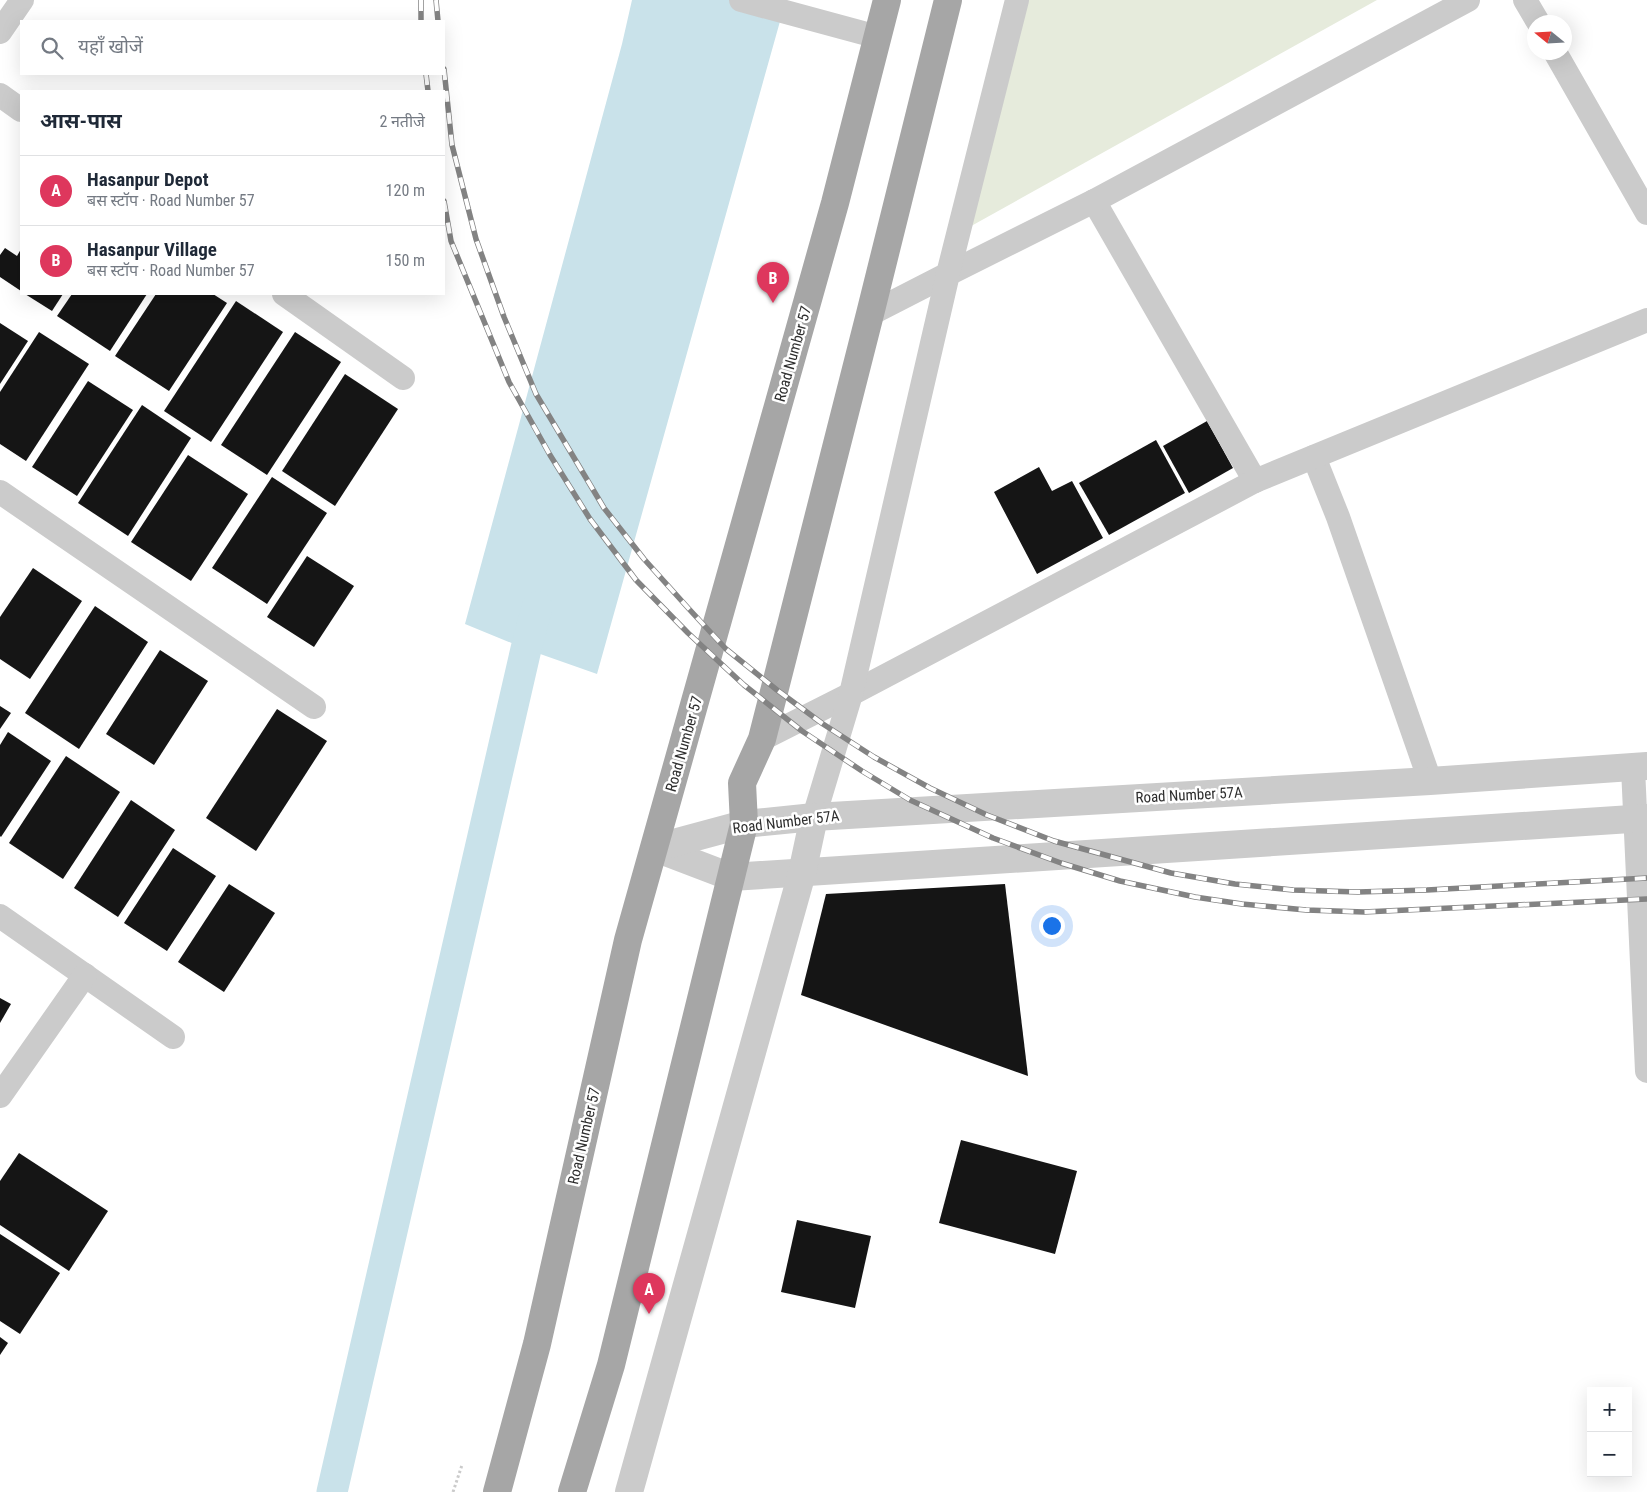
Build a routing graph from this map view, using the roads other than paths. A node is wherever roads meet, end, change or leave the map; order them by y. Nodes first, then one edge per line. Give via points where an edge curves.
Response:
1 (22, 0) edge
2 (741, 0) edge
3 (887, 0) edge
4 (948, 0) edge
5 (1018, 0) edge
6 (1468, 0) edge
7 (1525, 0) edge
8 (1534, 15) edge
9 (0, 32) edge
10 (878, 37) junction
11 (1560, 60) edge
12 (0, 95) edge
13 (20, 109) edge
14 (1094, 201) junction
15 (1647, 214) edge
16 (948, 274) junction
17 (285, 295) edge
18 (870, 314) junction
19 (1647, 320) edge
20 (403, 378) dead end
21 (1314, 457) junction
22 (1255, 481) junction
23 (0, 492) edge
24 (850, 694) junction
25 (314, 707) dead end
26 (762, 739) junction
27 (1640, 767) edge
28 (1430, 781) junction
29 (814, 817) junction
30 (1641, 819) edge
31 (744, 824) junction
32 (655, 848) junction
33 (802, 873) junction
34 (731, 877) junction
35 (0, 916) edge
36 (85, 975) junction
37 (173, 1037) dead end
38 (1647, 1071) edge
39 (0, 1096) edge
40 (496, 1492) edge
41 (572, 1492) edge
42 (629, 1492) edge

1 - 9 street
2 - 10 street
3 - 10 main road, Road Number 57
4 - 18 main road
5 - 16 street
6 - 14 street
7 - 8 street
10 - 32 main road, Road Number 57 via 830,222
11 - 15 street
12 - 13 street
14 - 16 street
14 - 22 street
16 - 18 street
16 - 24 street
17 - 20 street
18 - 26 main road
19 - 21 street
21 - 22 street
21 - 28 street
22 - 24 street
23 - 25 street
24 - 26 street
24 - 29 street
26 - 31 main road via 742,783
27 - 28 street, Road Number 57A
27 - 30 street
28 - 29 street, Road Number 57A
29 - 31 street, Road Number 57A
29 - 33 street
30 - 33 street
30 - 38 street
31 - 32 street, Road Number 57A
31 - 34 main road
32 - 34 street
32 - 40 main road, Road Number 57 via 628,940 536,1344
33 - 34 street
33 - 42 street
34 - 41 main road via 611,1365
35 - 36 street
36 - 37 street
36 - 39 street

